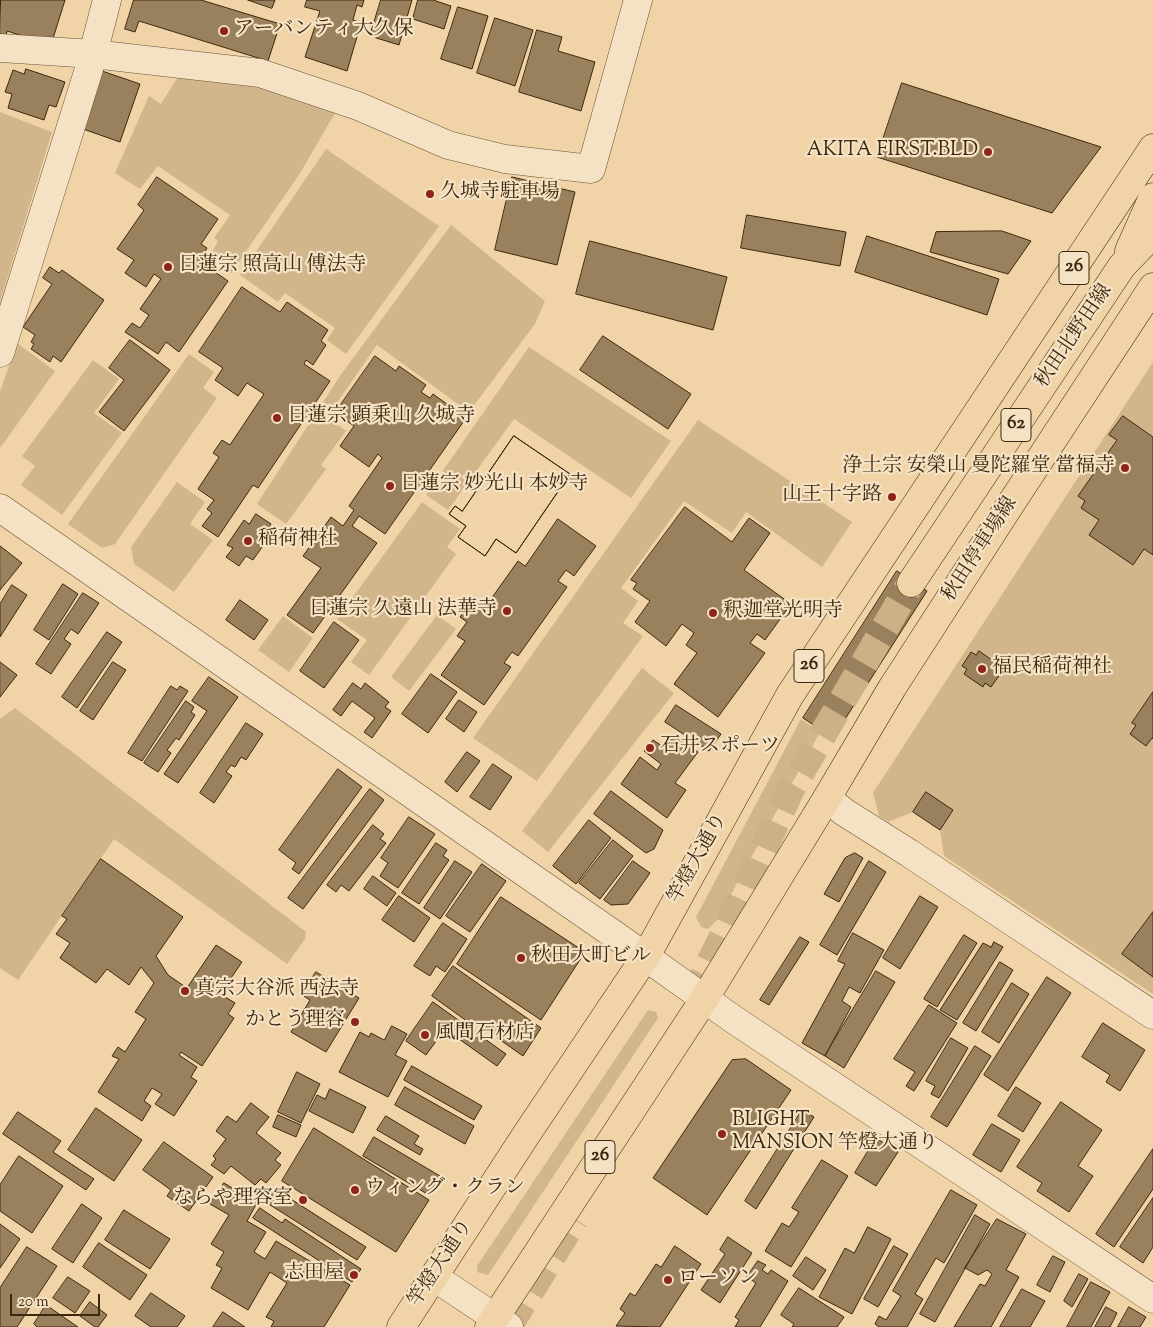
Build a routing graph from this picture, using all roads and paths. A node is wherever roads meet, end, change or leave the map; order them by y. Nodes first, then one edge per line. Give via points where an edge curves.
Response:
1 (106, 0) edge
2 (638, 0) edge
3 (0, 48) edge
4 (93, 54) junction
5 (1153, 148) edge
6 (1153, 197) edge
7 (1153, 234) edge
8 (1122, 266) junction
9 (1153, 287) edge
10 (0, 353) edge
11 (0, 508) edge
12 (911, 583) tunnel mouth
13 (827, 798) junction
14 (646, 956) junction
15 (705, 998) junction
16 (1153, 1015) edge
17 (434, 1278) junction
18 (1153, 1299) edge
19 (497, 1324) edge
20 (401, 1327) edge

1 - 4 street
2 - 4 street via 591,169 504,160 448,144 358,106 260,73
3 - 4 street
4 - 10 street
5 - 14 main road, 竿燈大通り / 26 via 790,695
6 - 8 main road, 62
7 - 8 main road, 62
8 - 12 main road, 秋田北野田線 / 62
9 - 13 main road, 秋田停車場線 / 26 via 892,688
11 - 14 street
13 - 15 main road, 26
13 - 16 street
14 - 15 street
14 - 17 main road, 竿燈大通り / 26
15 - 18 street
15 - 19 main road, 26
17 - 19 street
17 - 20 main road, 竿燈大通り / 26

